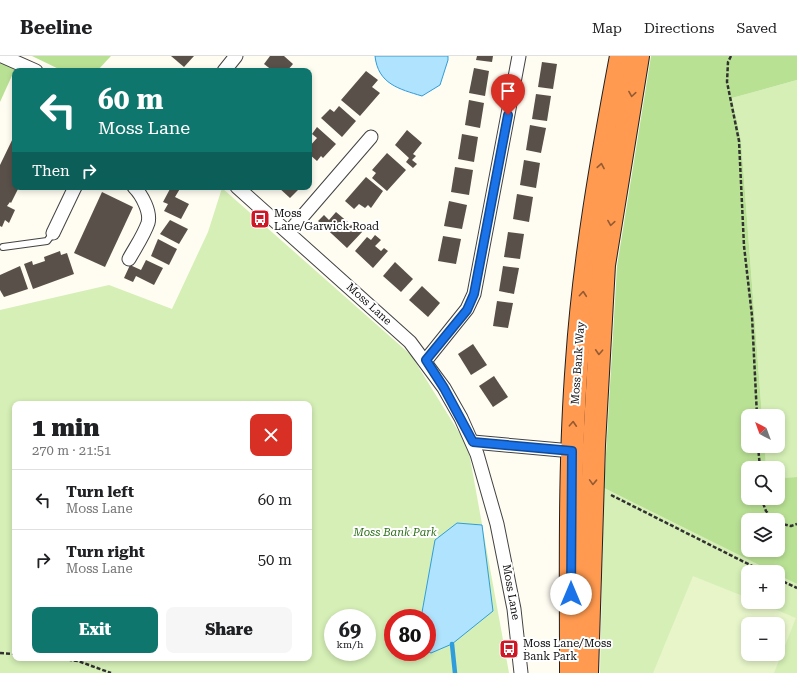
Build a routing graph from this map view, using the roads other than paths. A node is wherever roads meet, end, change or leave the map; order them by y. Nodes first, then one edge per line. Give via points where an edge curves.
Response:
1 (2, 56) edge
2 (236, 56) edge
3 (519, 56) edge
4 (621, 56) edge
5 (638, 56) edge
6 (29, 68) edge
7 (226, 68) edge
8 (371, 137) dead end
9 (74, 190) edge
10 (137, 190) edge
11 (240, 190) edge
12 (289, 232) junction
13 (53, 233) joint
14 (2, 247) dead end
15 (129, 259) dead end
16 (426, 360) junction
17 (473, 442) junction
18 (572, 451) junction
19 (521, 673) edge
20 (571, 673) edge
21 (587, 673) edge

1 - 6 street
2 - 7 street
3 - 16 street via 474,294 467,310
18 -> 4 highway, Moss Bank Way via 585,270 596,190
5 -> 21 highway, Moss Bank Way via 604,265 592,486
8 - 12 street
9 - 13 street
10 - 15 street via 147,211 148,224
11 - 12 street, Moss Lane
12 - 16 street, Moss Lane via 393,326
13 - 14 lane via 48,242
16 - 17 street, Moss Lane
17 - 18 street
17 - 19 street, Moss Lane via 506,562
18 - 20 highway, Moss Bank Way

